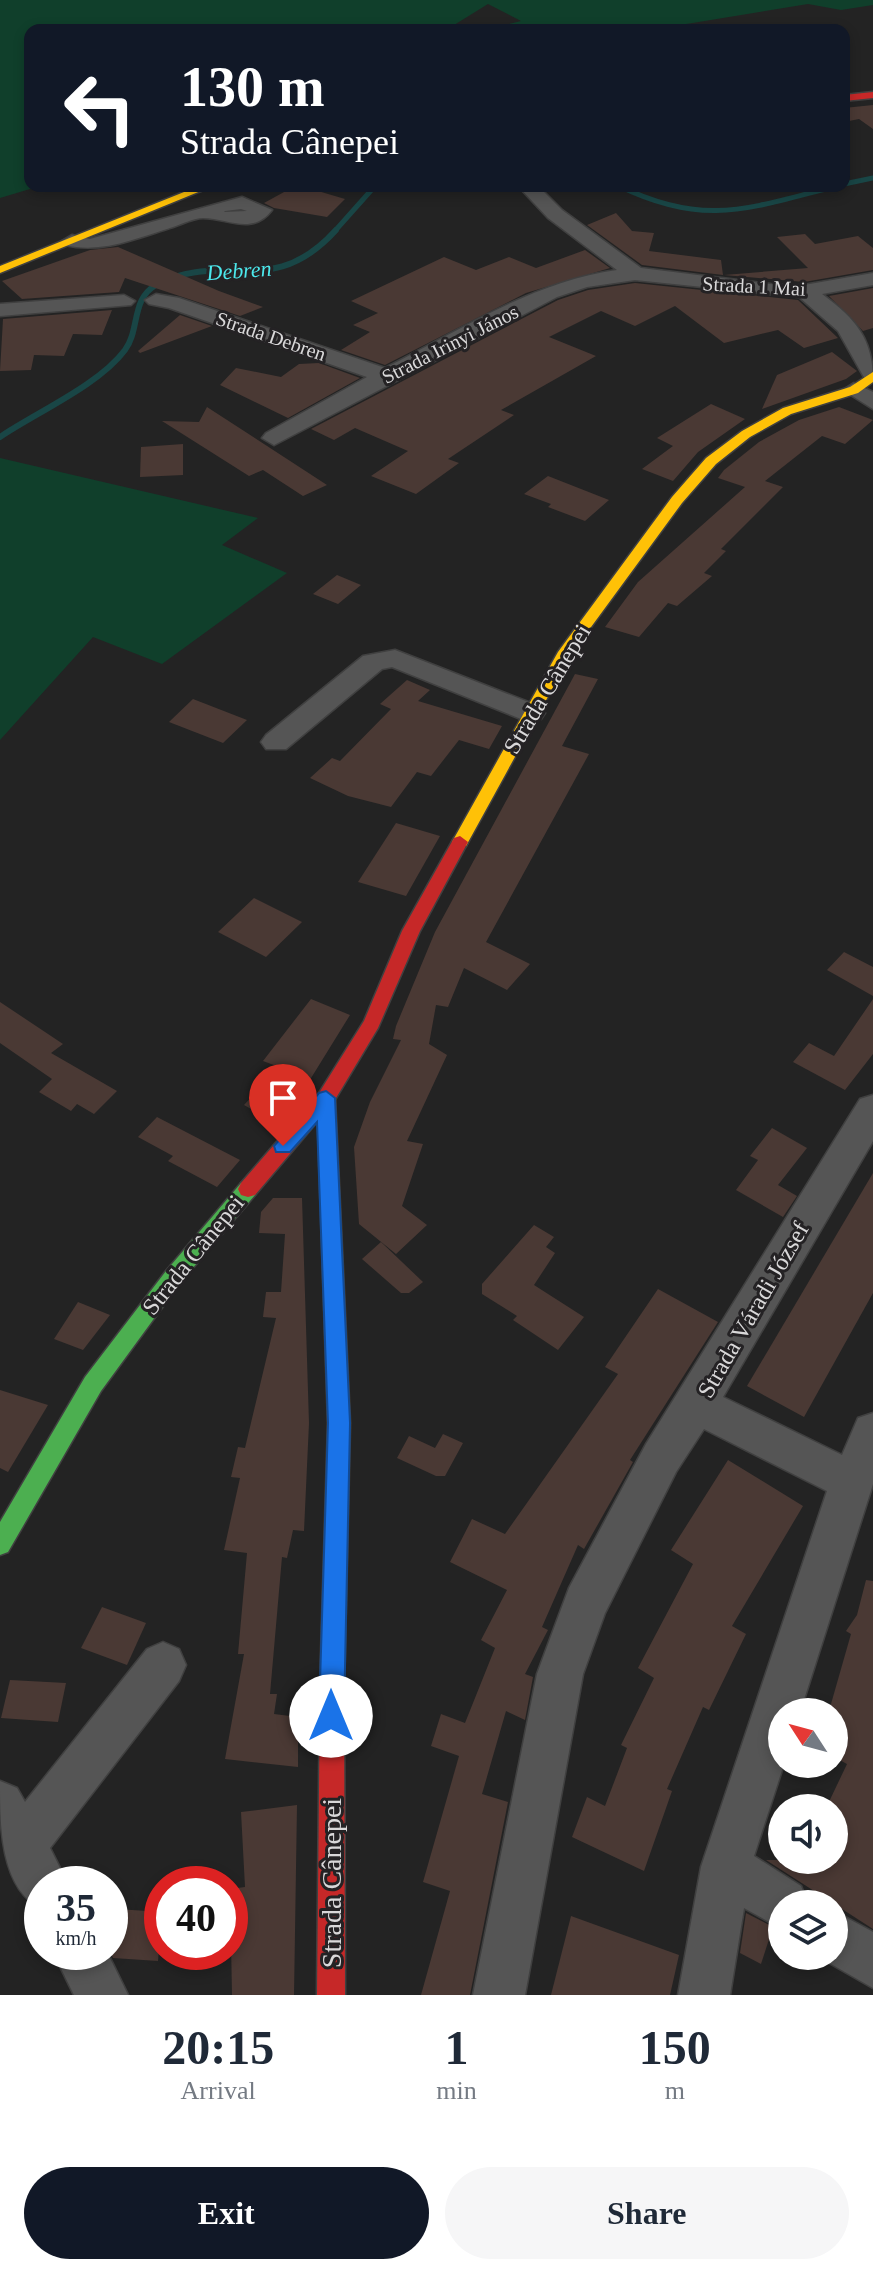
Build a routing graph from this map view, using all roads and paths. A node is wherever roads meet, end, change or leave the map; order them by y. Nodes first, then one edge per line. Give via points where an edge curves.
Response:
1 (873, 95) edge
2 (850, 97) edge
3 (193, 192) edge
4 (533, 192) edge
5 (205, 212) dead end
6 (72, 241) junction
7 (0, 270) edge
8 (635, 274) junction
9 (873, 279) edge
10 (804, 291) junction
11 (156, 300) dead end
12 (124, 301) dead end
13 (0, 310) edge
14 (386, 376) junction
15 (868, 386) edge
16 (274, 438) dead end
17 (531, 713) junction
18 (276, 742) dead end
19 (326, 1098) junction
20 (873, 1109) edge
21 (696, 1404) junction
22 (873, 1432) edge
23 (852, 1482) junction
24 (0, 1544) edge
25 (163, 1665) dead end
26 (22, 1844) edge
27 (726, 1867) junction
28 (768, 1894) edge
29 (848, 1946) edge
30 (873, 1962) edge
31 (89, 1970) edge
32 (102, 1995) edge
33 (331, 1995) edge
34 (499, 1995) edge
35 (704, 1995) edge

1 - 2 street
3 - 6 street
4 - 8 street
5 - 6 street via 91,245
6 - 7 street
8 - 10 street, Strada 1 Mai via 754,290
8 - 14 street, Strada Irinyi János via 596,277 569,286
9 - 10 street, Strada 1 Mai
10 - 15 street via 851,331
11 - 14 street, Strada Debren
12 - 13 street
14 - 16 street, Strada Irinyi János
15 - 17 street, Strada Cânepei via 787,411 711,461 565,652
17 - 18 street via 395,658 383,659
17 - 19 street, Strada Cânepei via 411,931 372,1023
19 - 24 street, Strada Cânepei via 173,1277 93,1384
19 - 33 street, Strada Cânepei via 339,1423 332,1623
20 - 21 street, Strada Váradi József
21 - 23 street, Strada Váradi József
21 - 34 street via 661,1458 585,1604 560,1674
22 - 23 street
23 - 27 street
25 - 26 street
27 - 28 street
27 - 35 street
29 - 30 street
31 - 32 street

